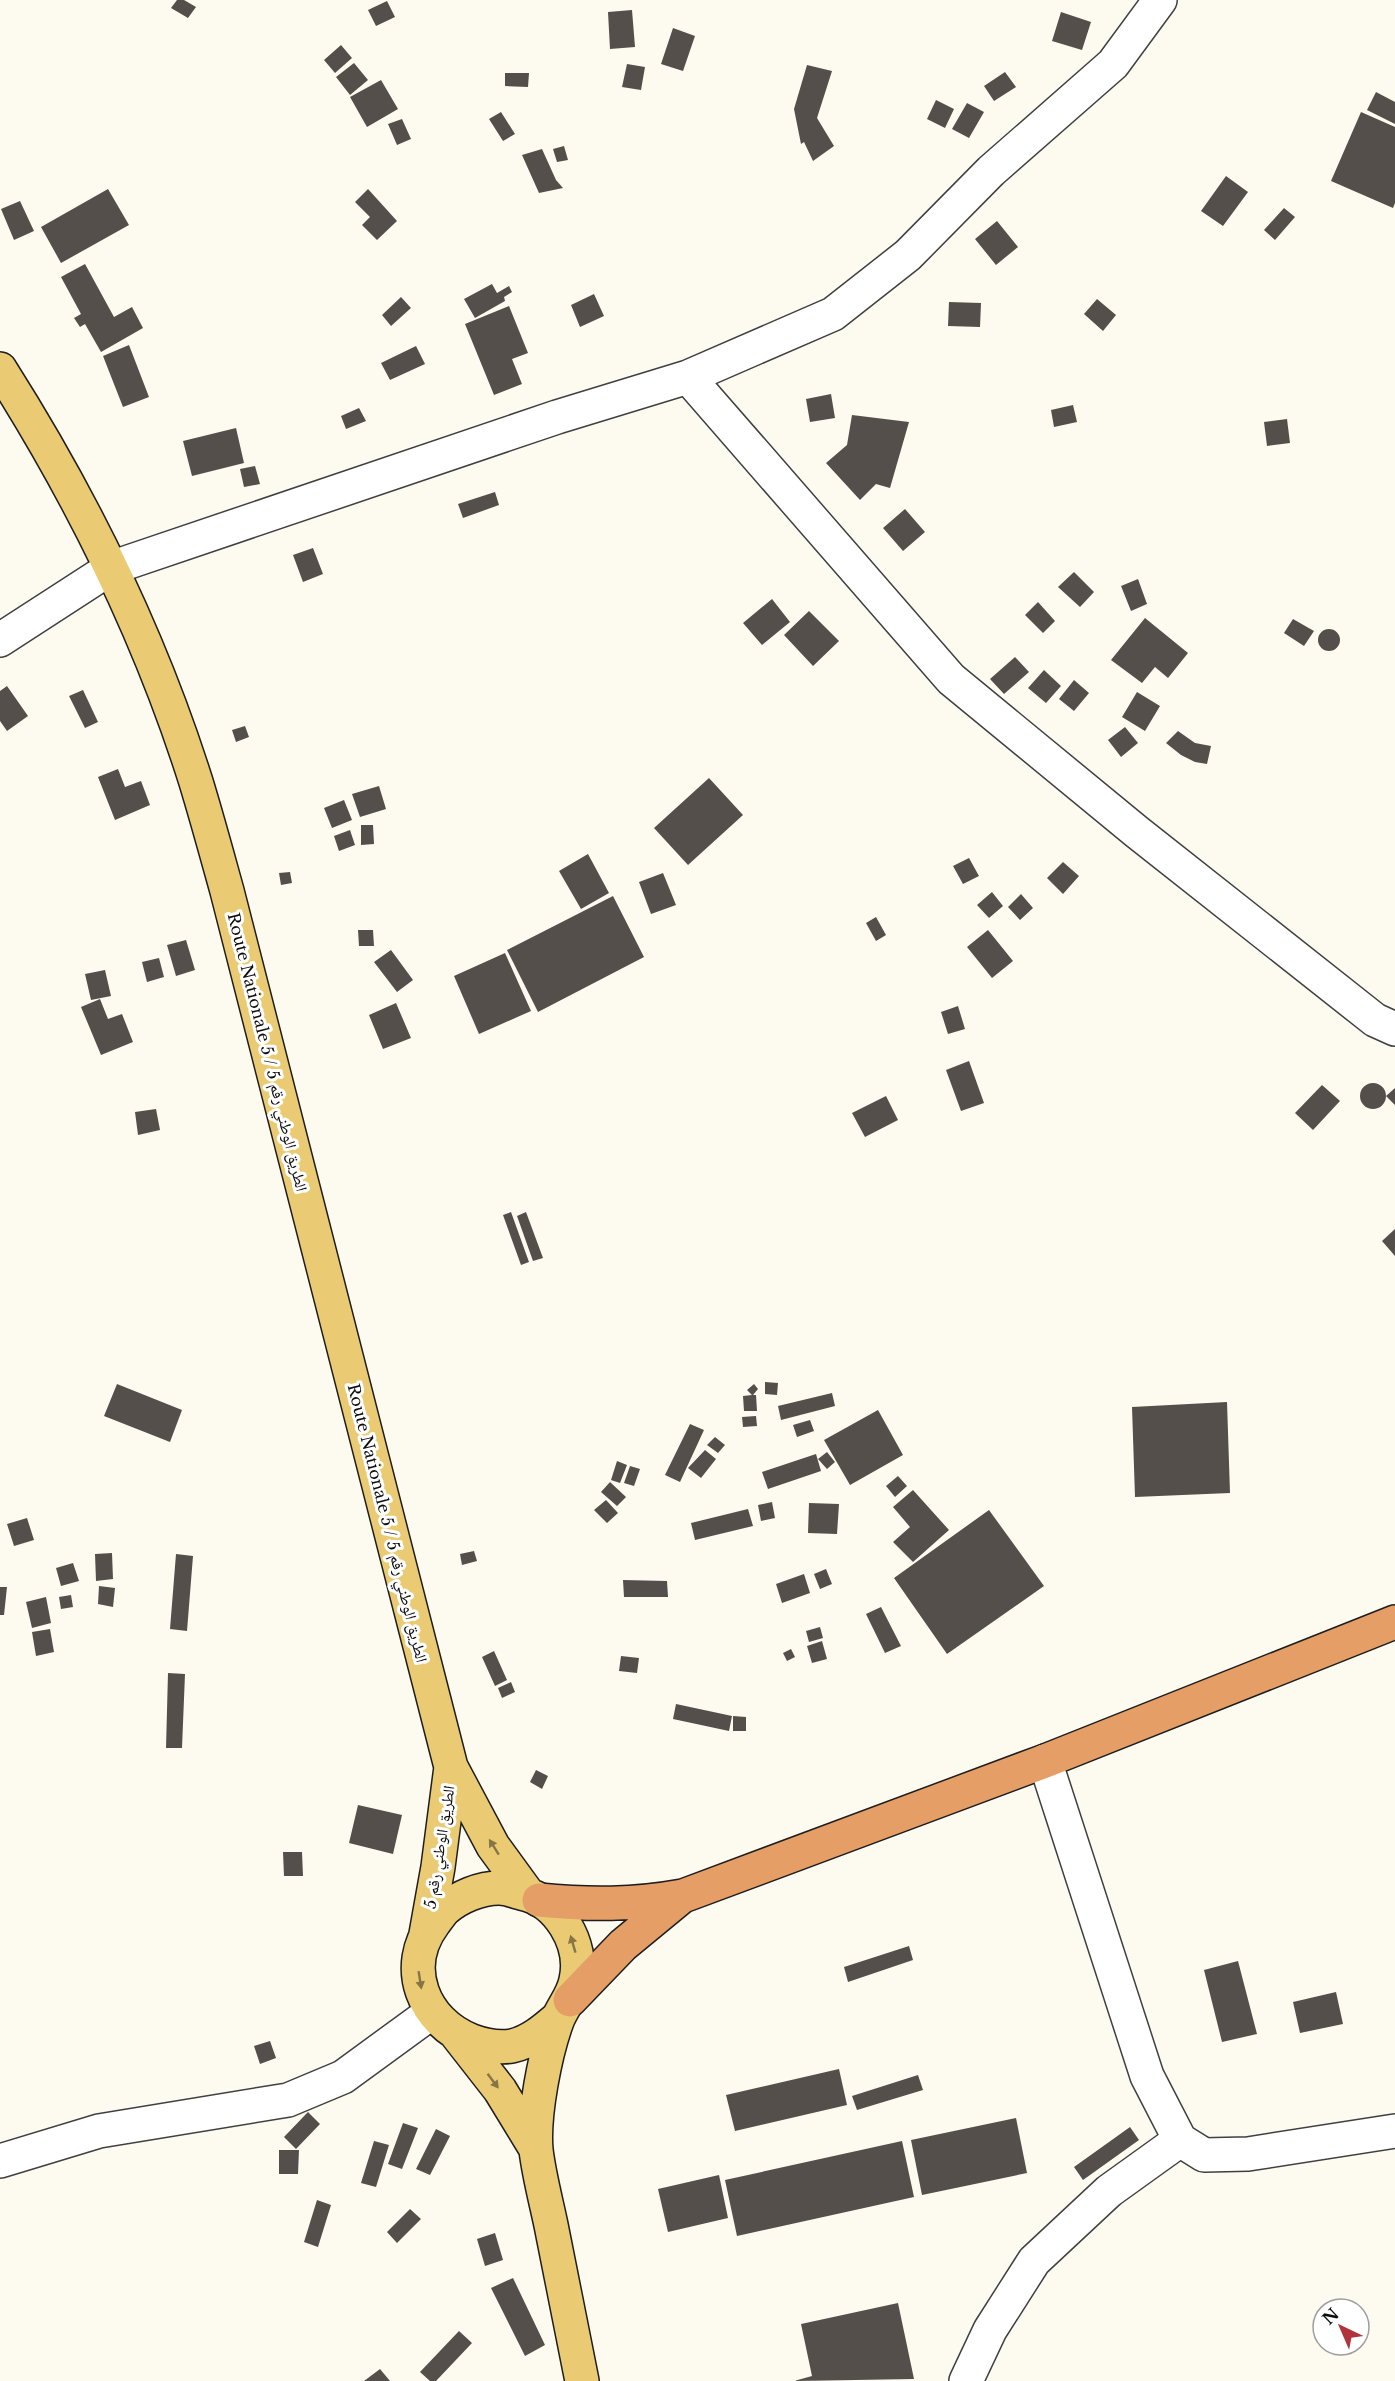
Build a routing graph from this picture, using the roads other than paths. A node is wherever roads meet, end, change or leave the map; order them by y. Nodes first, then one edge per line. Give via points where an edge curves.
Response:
1 (1160, 0) edge
2 (0, 369) edge
3 (688, 377) junction
4 (111, 568) junction
5 (0, 640) edge
6 (1395, 1029) edge
7 (1395, 1622) edge
8 (1045, 1761) junction
9 (450, 1767) junction
10 (683, 1896) junction
11 (534, 1897) junction
12 (426, 1934) junction
13 (564, 2009) junction
14 (432, 2012) junction
15 (457, 2035) junction
16 (1395, 2131) edge
17 (1180, 2139) junction
18 (536, 2149) junction
19 (0, 2161) edge
20 (582, 2381) edge
21 (966, 2381) edge

1 - 3 street via 1113,64 991,171 908,255 833,314
2 - 4 main road, Route Nationale 5 / الطريق الوطني رقم 5 via 75,495
3 - 4 street via 557,417
3 - 6 street via 951,679 1375,1020
4 - 5 street
4 - 9 main road, Route Nationale 5 / الطريق الوطني رقم 5 via 157,673 196,781
7 - 8 highway
8 - 10 highway
8 - 17 street via 1147,2076
11 -> 9 main road, الطريق الوطني رقم 5 via 493,1846
9 - 12 main road, الطريق الوطني رقم 5
10 - 11 highway via 612,1905
10 - 13 highway via 623,1945
11 - 12 main road via 499,1888 470,1894 444,1909
13 -> 11 main road via 577,1978 577,1956 570,1933 557,1914
12 -> 14 main road via 418,1974
13 - 15 main road via 537,2036 511,2046 483,2045
13 - 18 main road via 542,2083
14 - 15 main road
14 - 19 street via 343,2077 288,2100 99,2132
15 -> 18 main road via 500,2090
16 - 17 street via 1248,2154 1204,2155
17 - 21 street via 1109,2191 1034,2261 990,2330
18 - 20 main road

